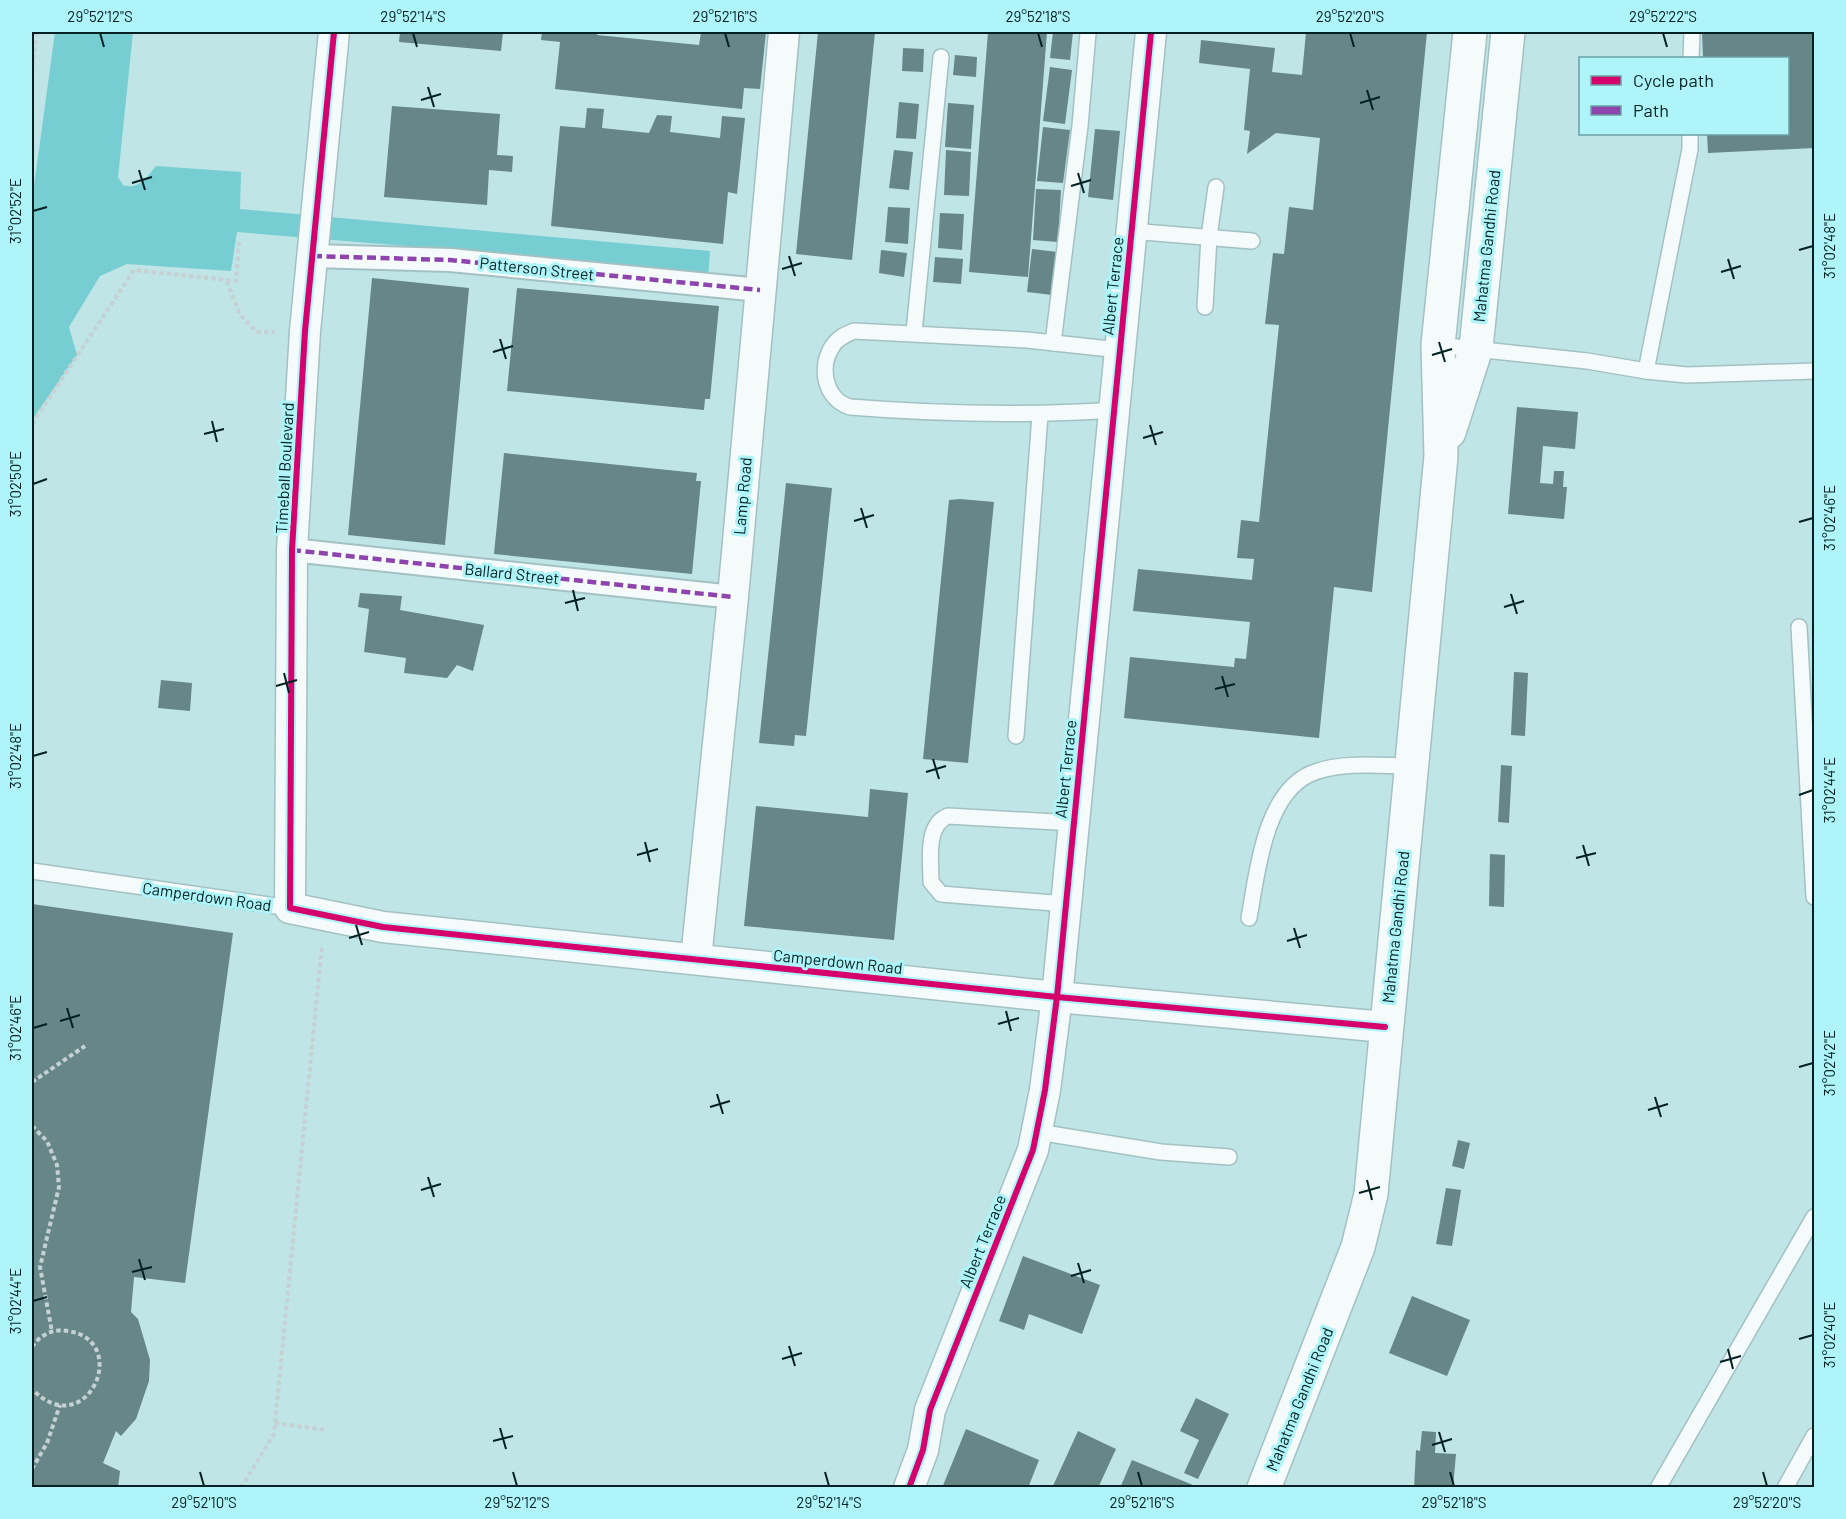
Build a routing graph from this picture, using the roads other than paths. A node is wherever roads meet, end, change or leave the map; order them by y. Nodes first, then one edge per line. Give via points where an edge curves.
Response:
1 (334, 32) edge
2 (784, 32) edge
3 (1150, 32) edge
4 (1470, 32) edge
5 (1509, 32) edge
6 (1692, 32) edge
7 (1088, 33) dead end
8 (941, 57) dead end
9 (1691, 57) edge
10 (1690, 135) edge
11 (1216, 187) dead end
12 (1131, 231) junction
13 (1209, 237) junction
14 (1252, 241) dead end
15 (314, 252) junction
16 (760, 290) junction
17 (1205, 307) dead end
18 (914, 332) junction
19 (1053, 343) junction
20 (1438, 345) junction
21 (1476, 348) junction
22 (1119, 350) junction
23 (1815, 370) edge
24 (1646, 371) junction
25 (1113, 410) junction
26 (1040, 415) junction
27 (1441, 456) junction
28 (292, 550) junction
29 (733, 597) junction
30 (1799, 627) dead end
31 (1016, 736) dead end
32 (1411, 766) junction
33 (1074, 823) junction
34 (32, 871) edge
35 (1815, 897) edge
36 (1065, 904) junction
37 (290, 908) junction
38 (1249, 918) dead end
39 (696, 959) junction
40 (1057, 997) junction
41 (1385, 1027) junction
42 (1038, 1132) junction
43 (1229, 1157) dead end
44 (1815, 1217) edge
45 (930, 1410) junction
46 (1815, 1436) edge
47 (892, 1488) edge
48 (909, 1488) edge
49 (1264, 1488) edge
50 (1658, 1488) edge
51 (1785, 1488) edge

1 - 15 street, Timeball Boulevard
2 - 16 street, Lamp Road
3 - 12 street, Albert Terrace
4 - 20 street, Mahatma Gandhi Road
5 - 21 street, Mahatma Gandhi Road
6 - 9 lane
7 - 19 lane
8 - 18 lane
10 - 24 lane
11 - 13 lane
12 - 13 lane
12 - 22 street, Albert Terrace
13 - 14 lane
13 - 17 lane
15 - 16 street, Patterson Street via 488,263
15 - 28 street, Timeball Boulevard via 305,331
16 - 29 street, Lamp Road
18 - 19 lane
18 - 26 lane via 871,330 843,335 830,352 827,388 831,396 850,407 948,415
19 - 22 lane
20 - 21 lane
20 - 27 street, Mahatma Gandhi Road
21 - 24 lane
21 - 27 street, Mahatma Gandhi Road
22 - 25 street, Albert Terrace
23 - 24 lane via 1687,375
25 - 26 lane
25 - 33 street, Albert Terrace
26 - 31 lane
27 - 32 street, Mahatma Gandhi Road
28 - 29 street, Ballard Street
28 - 37 street, Timeball Boulevard
29 - 39 street, Lamp Road
30 - 35 lane
32 - 38 lane via 1339,767 1311,774 1295,784 1274,813 1261,851
32 - 41 street, Mahatma Gandhi Road
33 - 36 street, Albert Terrace
33 - 36 lane via 948,816 939,820 933,837 931,882 941,894
34 - 37 lane, Camperdown Road
36 - 40 street, Albert Terrace
37 - 39 street, Camperdown Road via 383,927
39 - 40 street, Camperdown Road
40 - 41 street, Camperdown Road
40 - 42 street, Albert Terrace
41 - 49 street, Mahatma Gandhi Road via 1372,1183 1358,1247
42 - 43 lane via 1161,1152
42 - 45 street, Albert Terrace
44 - 50 lane
45 - 47 street
45 - 48 street, Albert Terrace via 923,1450
46 - 51 lane

